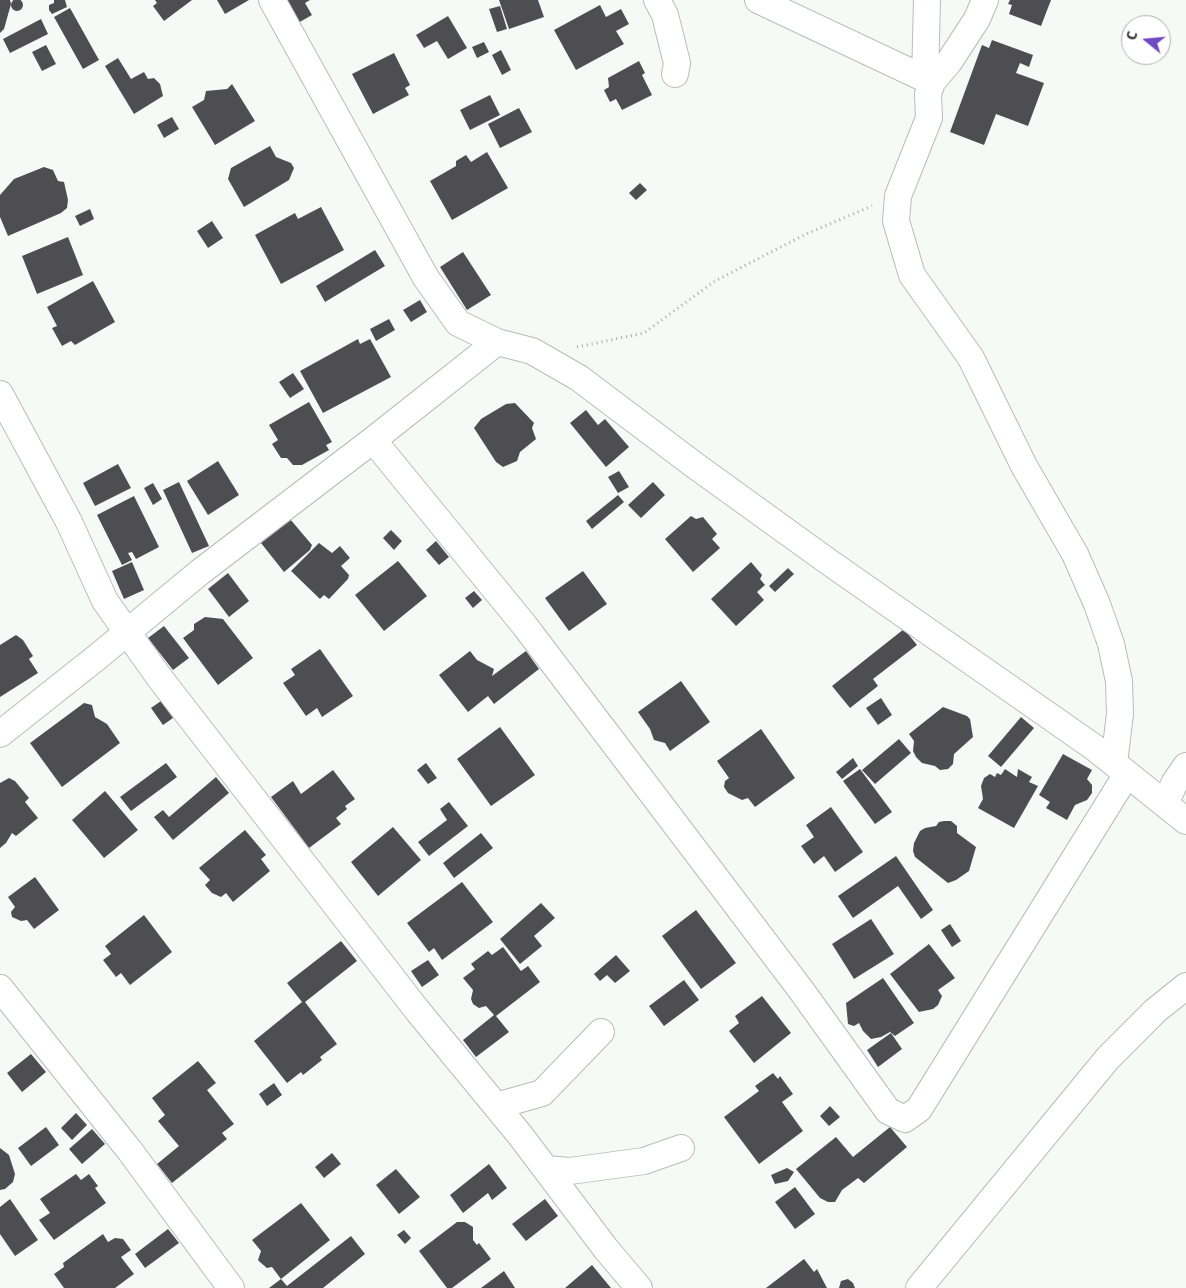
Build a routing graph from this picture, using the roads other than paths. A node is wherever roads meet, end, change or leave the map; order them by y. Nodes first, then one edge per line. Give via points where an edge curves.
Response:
1 (272, 0) edge
2 (657, 0) edge
3 (758, 0) edge
4 (927, 0) edge
5 (985, 0) edge
6 (675, 74) dead end
7 (929, 81) junction
8 (497, 342) junction
9 (0, 394) edge
10 (373, 440) junction
11 (127, 632) junction
12 (0, 734) edge
13 (1186, 766) edge
14 (1120, 768) junction
15 (1165, 804) junction
16 (1186, 820) edge
17 (1186, 986) edge
18 (0, 988) edge
19 (601, 1032) dead end
20 (496, 1106) junction
21 (681, 1148) dead end
22 (546, 1169) junction
23 (231, 1288) edge
24 (639, 1288) edge
25 (919, 1288) edge

1 - 8 street via 426,278 458,322
2 - 6 street via 665,15 677,63
3 - 7 street
4 - 7 street
5 - 7 street via 977,19 949,62
7 - 14 street via 929,118 900,188 896,220 912,275 971,358 1024,466 1075,554 1097,604 1119,681
8 - 10 street
8 - 14 street via 532,351 580,378 693,464
9 - 11 street via 68,522 92,577
10 - 11 street
10 - 14 street via 525,626 802,990 888,1111 905,1119 919,1110
11 - 12 street
11 - 20 street via 213,749
13 - 15 street
14 - 15 street
15 - 16 street
17 - 25 street via 1154,1011 1108,1058
18 - 23 street via 130,1151
19 - 20 street via 542,1093
20 - 22 street
21 - 22 street via 636,1163 570,1171
22 - 24 street

